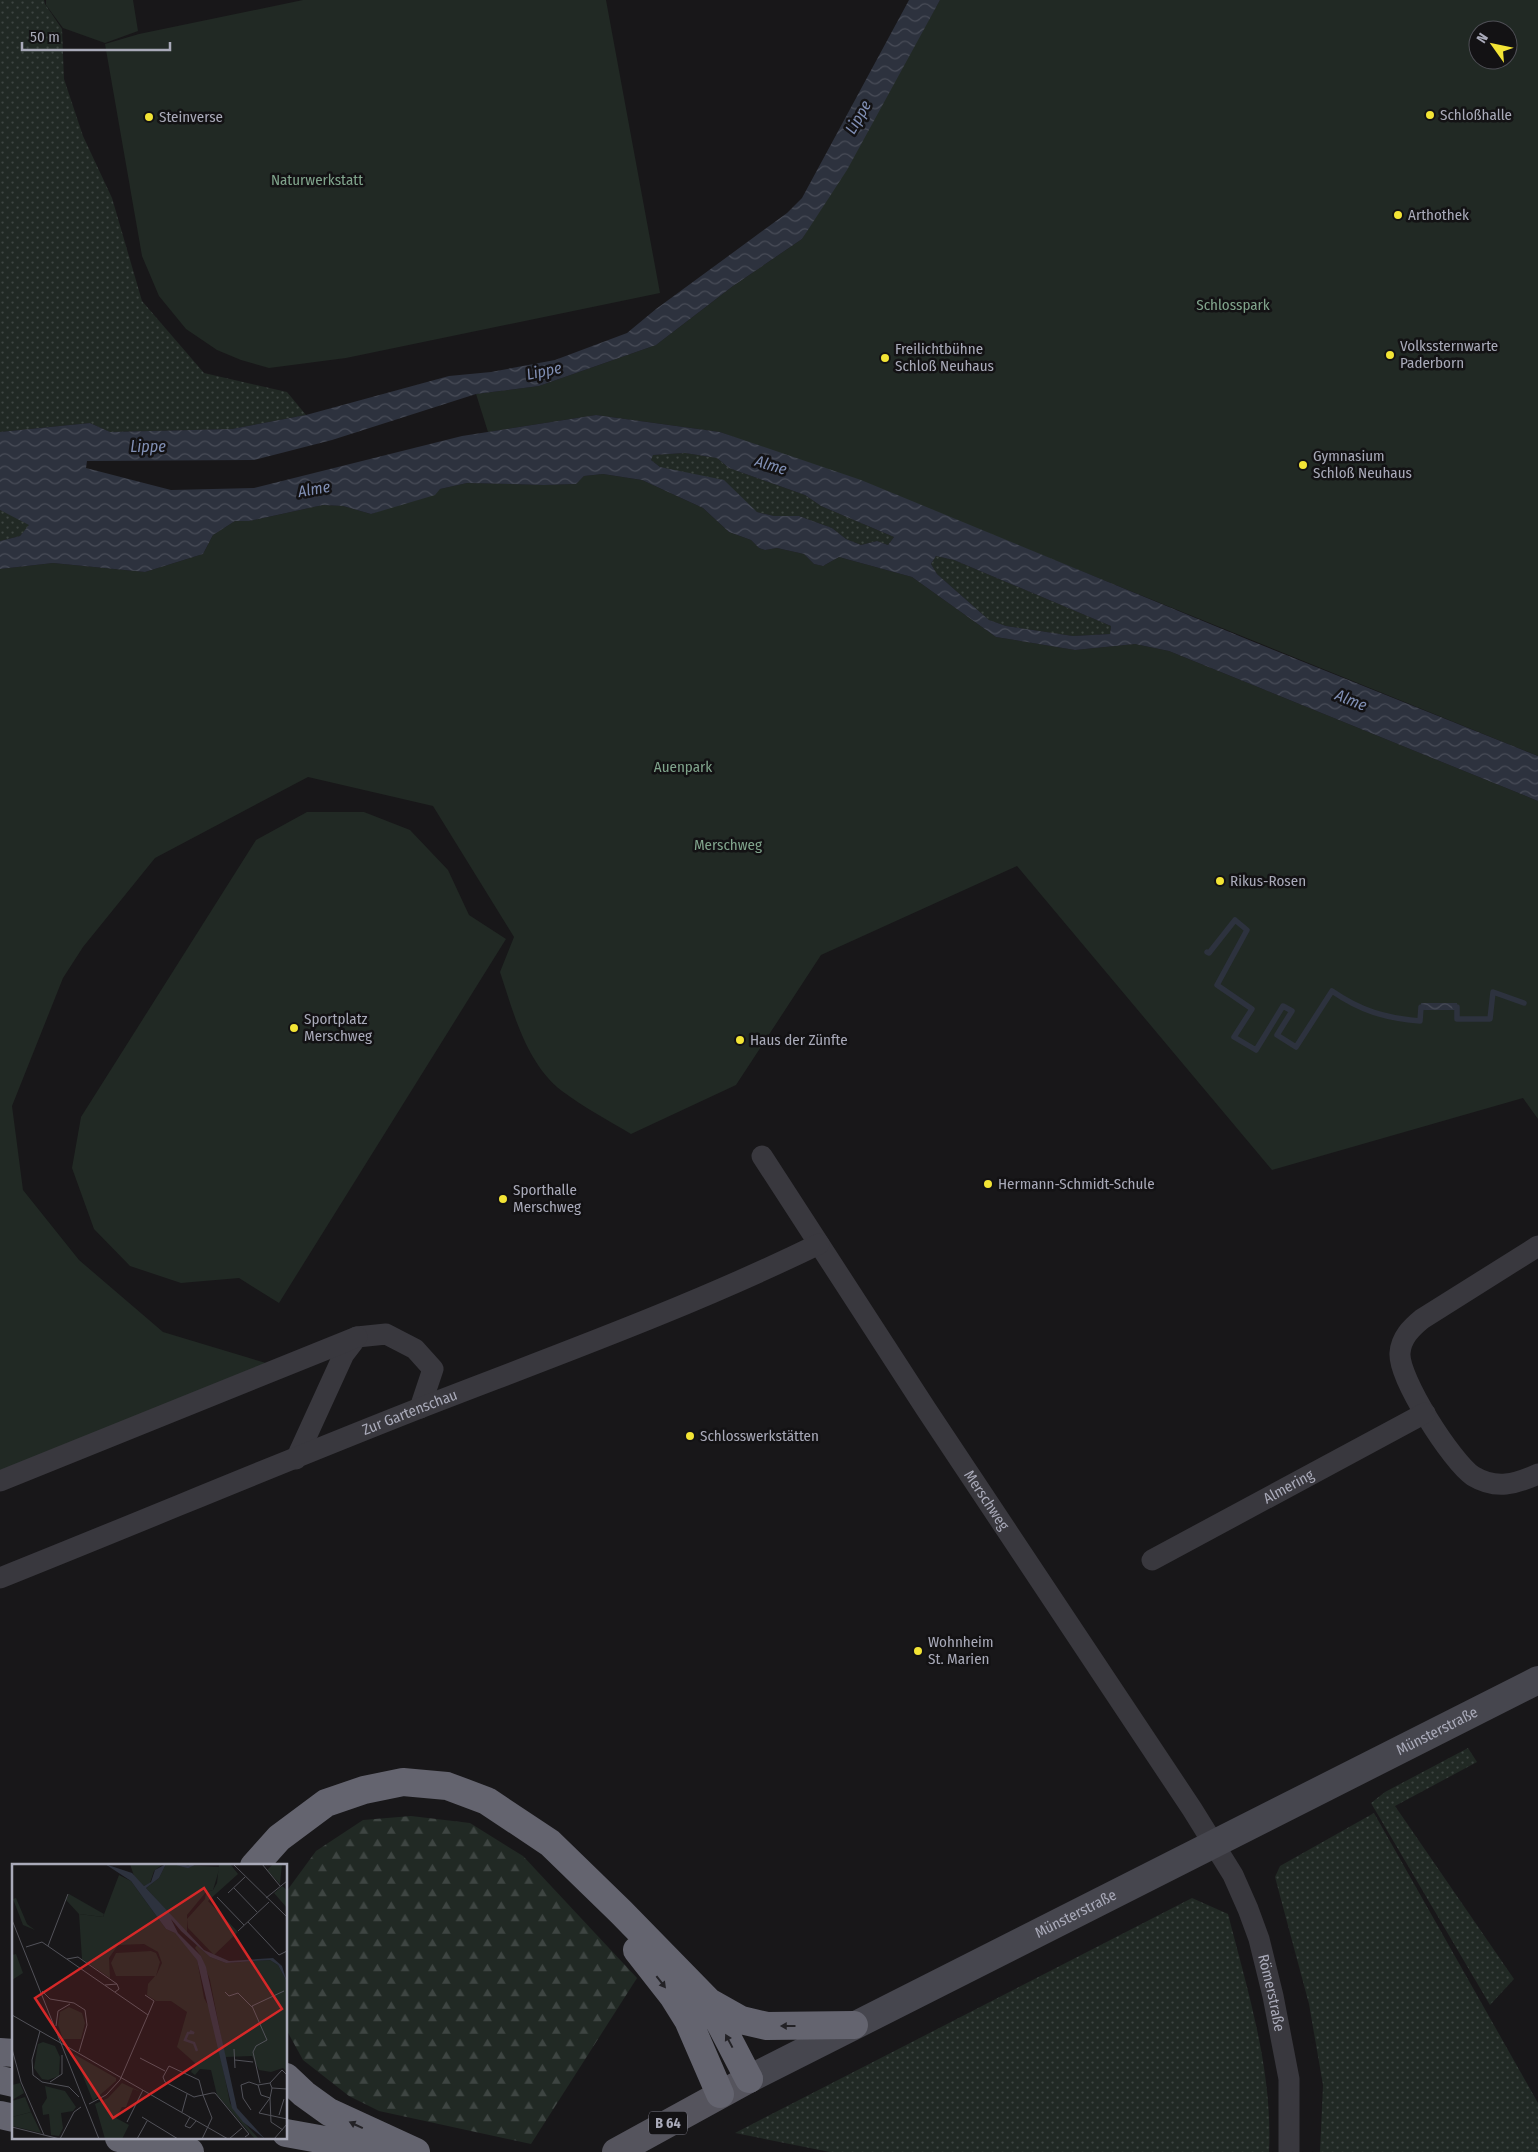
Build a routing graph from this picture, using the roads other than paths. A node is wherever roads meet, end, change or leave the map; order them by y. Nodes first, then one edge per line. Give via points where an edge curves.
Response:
1 (762, 1156) dead end
2 (819, 1244) junction
3 (1538, 1246) edge
4 (357, 1337) junction
5 (420, 1408) junction
6 (1425, 1413) junction
7 (296, 1459) junction
8 (1538, 1474) edge
9 (0, 1481) edge
10 (1152, 1560) dead end
11 (0, 1578) edge
12 (1538, 1680) edge
13 (1214, 1844) junction
14 (256, 1864) edge
15 (275, 1864) edge
16 (709, 2002) junction
17 (854, 2025) junction
18 (288, 2078) edge
19 (749, 2079) junction
20 (720, 2094) junction
21 (288, 2133) edge
22 (128, 2140) edge
23 (190, 2152) edge
24 (391, 2152) edge
25 (416, 2152) edge
26 (616, 2152) edge
27 (1289, 2152) edge

1 - 2 street, Merschweg
2 - 5 street, Zur Gartenschau via 721,1288
2 - 13 street, Merschweg
3 - 6 street via 1410,1329 1400,1354 1402,1366 1408,1384
4 - 5 street via 386,1334 415,1349 433,1369
4 - 7 street via 344,1354
4 - 9 street
5 - 7 street, Zur Gartenschau
6 - 8 street via 1455,1458 1473,1476 1501,1484 1518,1483
6 - 10 street, Almering
7 - 11 street, Zur Gartenschau
12 - 13 main road, Münsterstraße
13 - 17 main road, Münsterstraße
13 - 27 street, Römerstraße via 1248,1909 1271,1986 1289,2079
14 - 16 highway via 279,1838 326,1803 364,1790 403,1782 447,1786 487,1801 550,1843
15 -> 20 highway via 288,1847 327,1814 366,1800 402,1791 442,1796 483,1809 542,1850 611,1918 688,2020
17 -> 16 highway via 767,2026 741,2020
19 -> 16 highway
17 - 19 main road, Münsterstraße
25 -> 18 highway via 329,2112
19 - 20 main road, Münsterstraße
20 - 26 main road, Münsterstraße / B 64
21 - 24 highway
22 - 23 highway

